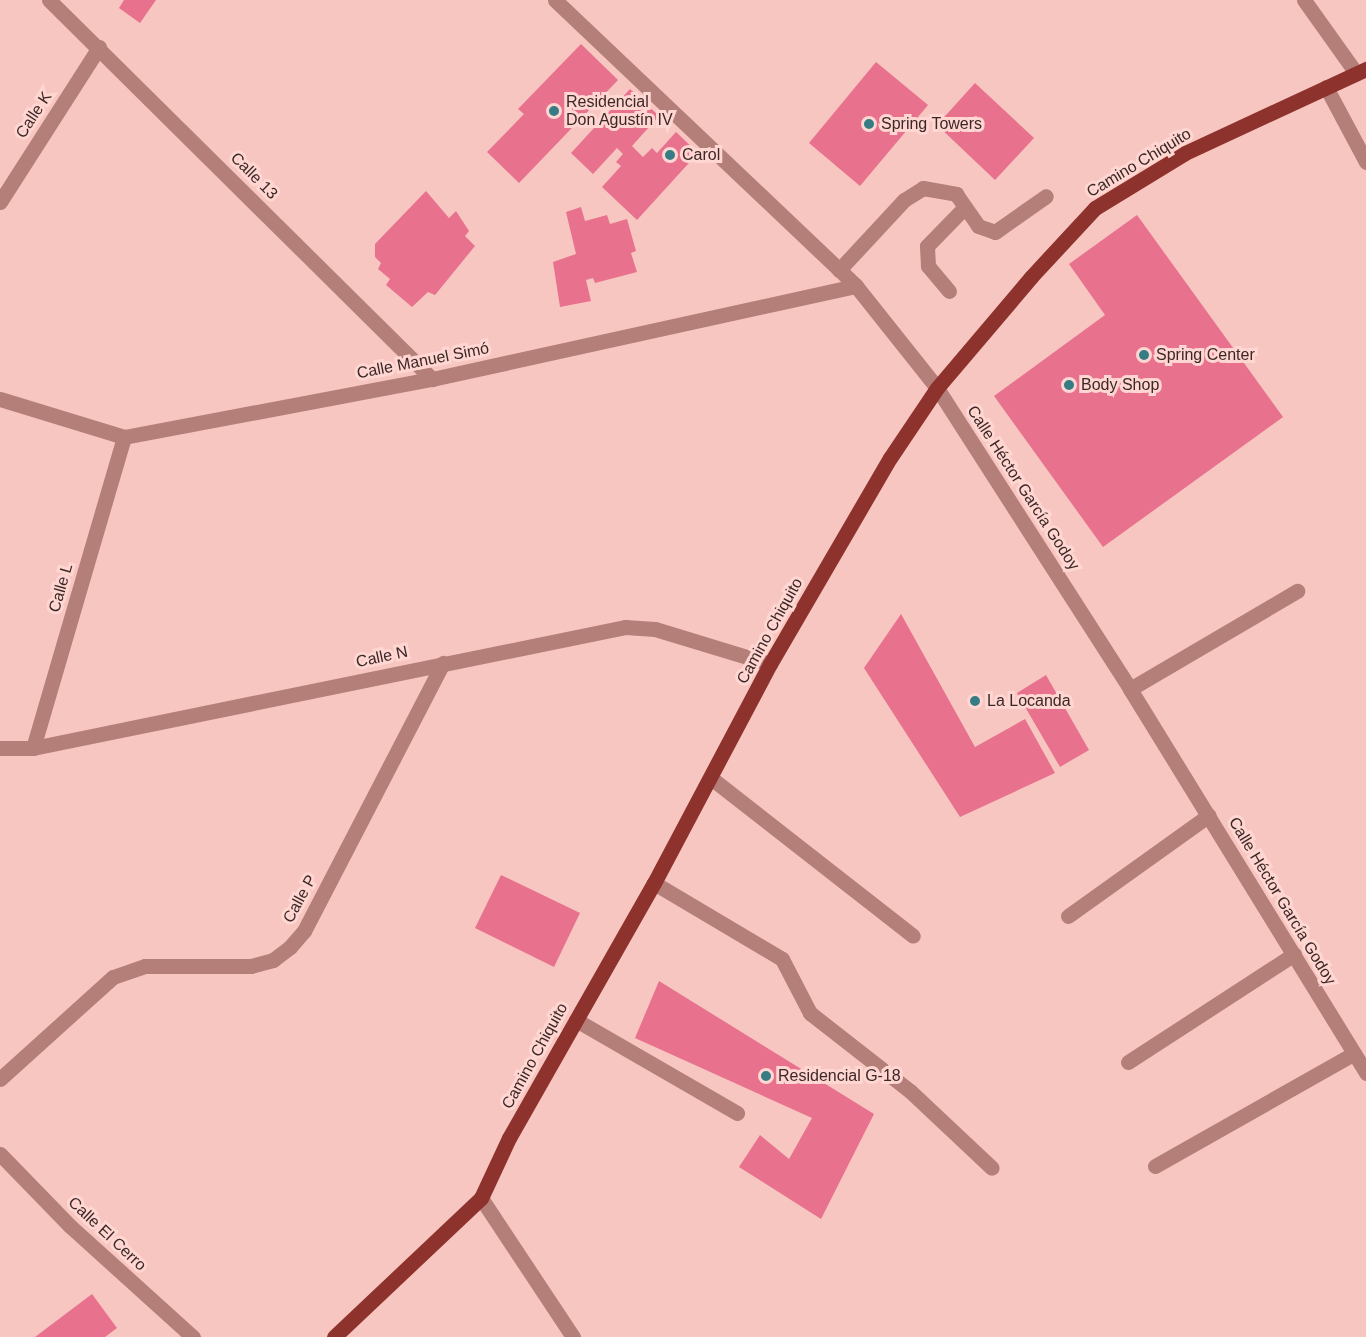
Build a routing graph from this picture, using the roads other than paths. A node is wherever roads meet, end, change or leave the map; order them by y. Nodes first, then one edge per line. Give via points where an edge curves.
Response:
1 (49, 0) edge
2 (555, 0) edge
3 (1304, 0) edge
4 (99, 47) junction
5 (1361, 71) edge
6 (1326, 87) junction
7 (1366, 162) edge
8 (1046, 196) dead end
9 (0, 202) edge
10 (965, 207) junction
11 (839, 270) junction
12 (856, 286) junction
13 (949, 291) dead end
14 (432, 379) junction
15 (937, 388) junction
16 (0, 399) edge
17 (124, 437) junction
18 (1296, 591) dead end
19 (443, 663) junction
20 (770, 664) junction
21 (1130, 688) junction
22 (0, 748) edge
23 (33, 748) junction
24 (711, 778) junction
25 (1209, 815) junction
26 (654, 883) junction
27 (1068, 916) dead end
28 (913, 936) dead end
29 (1294, 954) junction
30 (576, 1020) junction
31 (1353, 1054) junction
32 (1128, 1062) dead end
33 (1366, 1073) edge
34 (0, 1079) edge
35 (738, 1113) dead end
36 (0, 1154) edge
37 (1155, 1166) dead end
38 (992, 1168) dead end
39 (481, 1198) junction
40 (193, 1337) edge
41 (334, 1337) edge
42 (573, 1337) edge

1 - 4 street, Calle 13
2 - 11 street, Calle Héctor García Godoy
3 - 5 street
4 - 9 street, Calle K
4 - 14 street, Calle 13
5 - 6 main road, Camino Chiquito
6 - 7 street
6 - 15 main road, Camino Chiquito via 1185,153 1095,208 1030,277
8 - 10 street via 995,232 978,226
10 - 11 street via 956,194 923,188 904,200
10 - 13 street via 927,246 928,266
11 - 12 street, Calle Héctor García Godoy
12 - 14 street, Calle Manuel Simó
12 - 15 street, Calle Héctor García Godoy
14 - 17 street, Calle Manuel Simó
15 - 20 main road, Camino Chiquito via 890,458
15 - 21 street, Calle Héctor García Godoy
16 - 17 street, Calle Manuel Simó
17 - 23 street, Calle L
18 - 21 street
19 - 20 street, Calle N via 625,627 655,629
19 - 23 street, Calle N
19 - 34 street, Calle P via 304,931 282,955 251,966 157,965 130,969 98,989
20 - 24 main road, Camino Chiquito
21 - 25 street, Calle Héctor García Godoy
22 - 23 street, Calle N
24 - 26 main road, Camino Chiquito
24 - 28 street
25 - 27 street
25 - 29 street, Calle Héctor García Godoy
26 - 30 main road, Camino Chiquito
26 - 38 street via 782,959 810,1013 910,1091
29 - 31 street, Calle Héctor García Godoy
29 - 32 street
30 - 35 street
30 - 39 main road, Camino Chiquito
31 - 33 street, Calle Héctor García Godoy
31 - 37 street
36 - 40 street, Calle El Cerro via 70,1226
39 - 41 main road, Camino Chiquito
39 - 42 street

